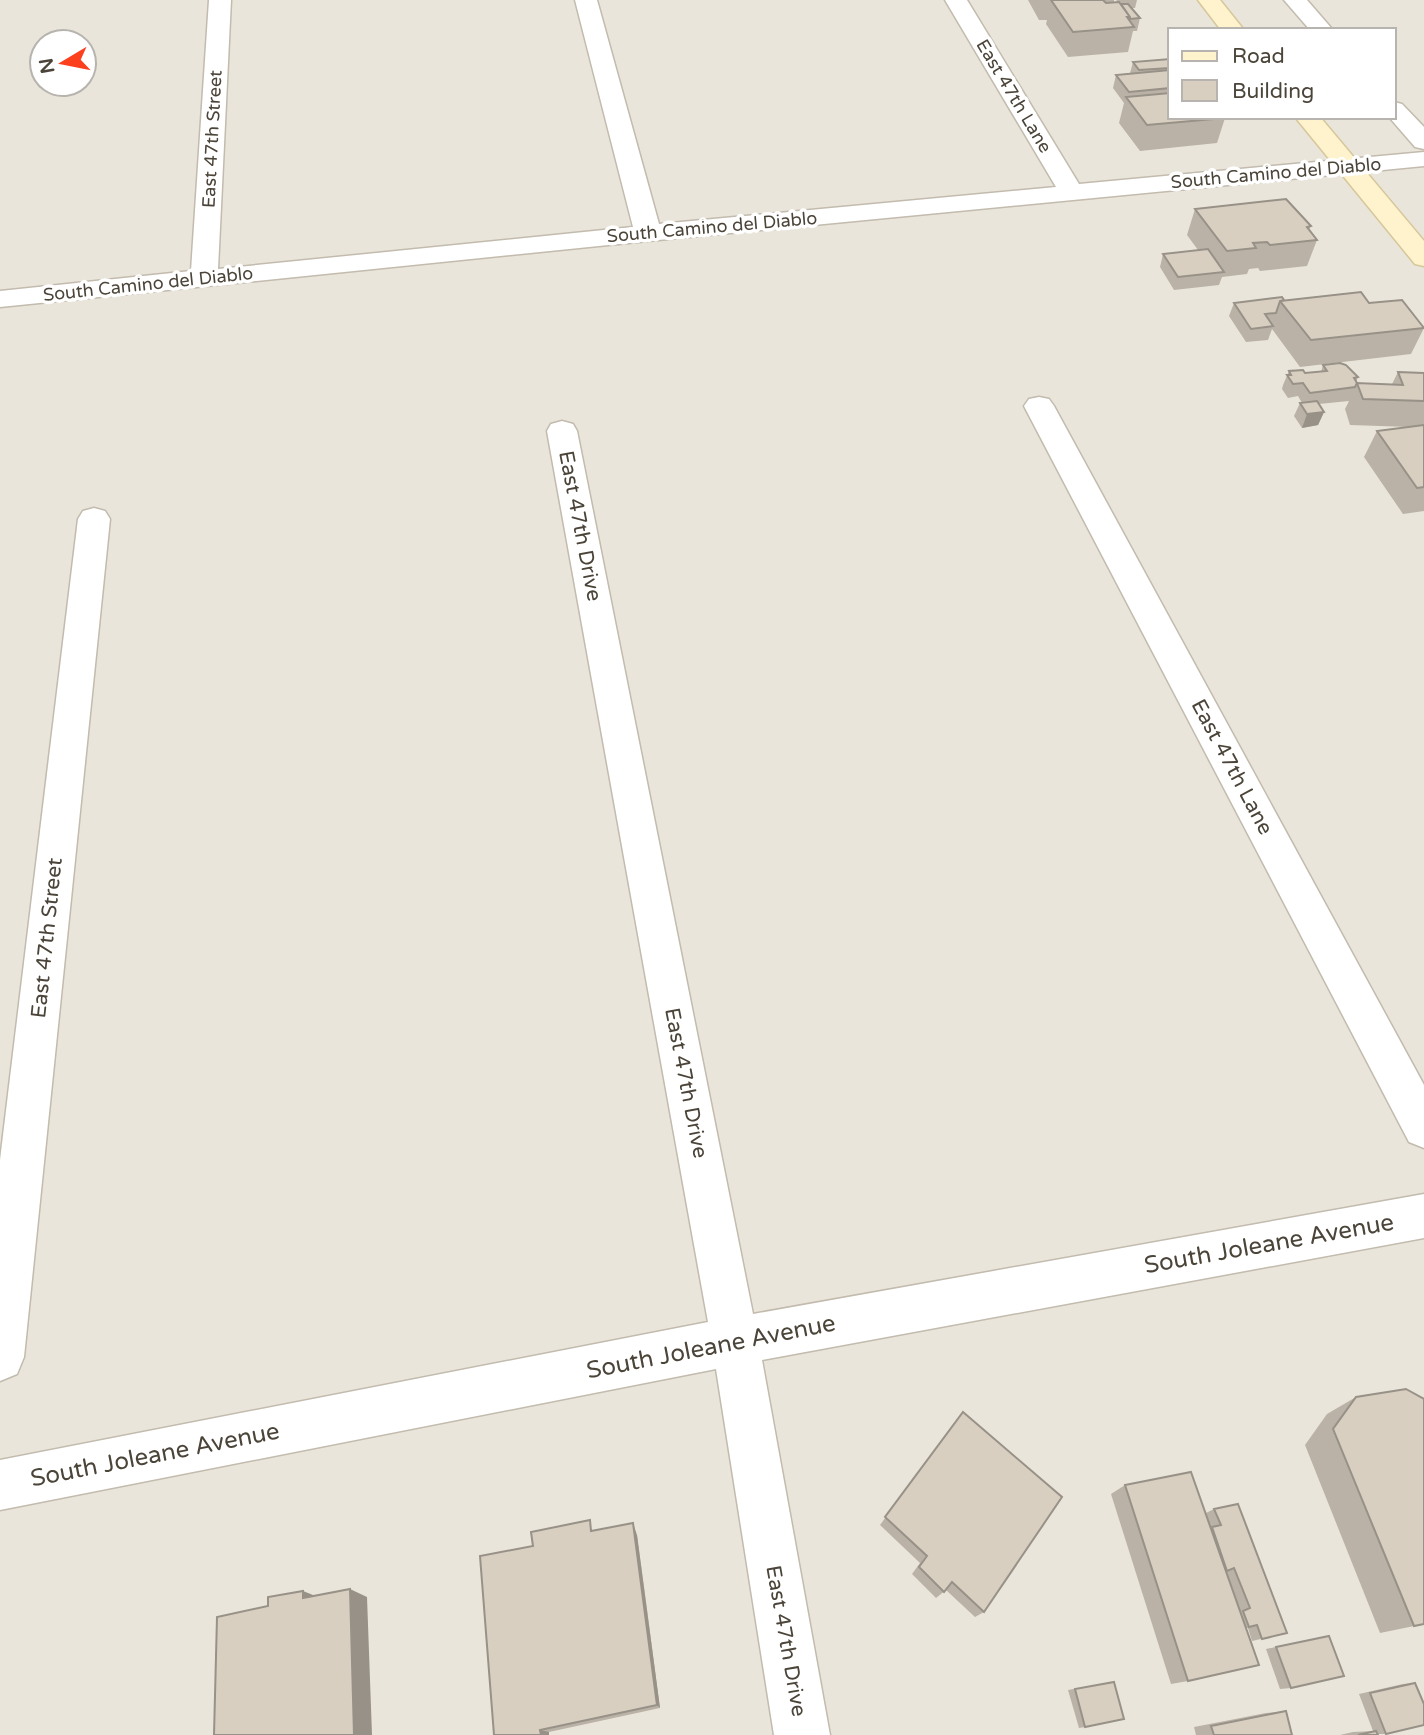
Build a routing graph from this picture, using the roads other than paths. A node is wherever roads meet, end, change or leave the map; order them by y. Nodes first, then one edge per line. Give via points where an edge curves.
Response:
1 (220, 0) edge
2 (586, 0) edge
3 (956, 0) edge
4 (1209, 0) edge
5 (1295, 0) edge
6 (1231, 28) edge
7 (1320, 28) edge
8 (1396, 111) edge
9 (1309, 119) edge
10 (1424, 142) edge
11 (1424, 159) edge
12 (1347, 166) junction
13 (1072, 193) junction
14 (648, 233) junction
15 (1424, 258) edge
16 (204, 278) junction
17 (0, 299) edge
18 (1039, 406) dead end
19 (562, 431) dead end
20 (94, 519) dead end
21 (1424, 1128) edge
22 (1424, 1216) edge
23 (735, 1341) junction
24 (0, 1357) edge
25 (0, 1485) edge
26 (802, 1735) edge

1 - 16 street, East 47th Street
2 - 14 street
3 - 13 street, East 47th Lane
4 - 6 street
5 - 7 street
8 - 10 street
9 - 12 street
11 - 12 street, South Camino del Diablo
12 - 13 street, South Camino del Diablo
12 - 15 street
13 - 14 street, South Camino del Diablo
14 - 16 street, South Camino del Diablo
16 - 17 street, South Camino del Diablo
18 - 21 street, East 47th Lane
19 - 23 street, East 47th Drive
20 - 24 street, East 47th Street
22 - 23 street, South Joleane Avenue
23 - 25 street, South Joleane Avenue
23 - 26 street, East 47th Drive

